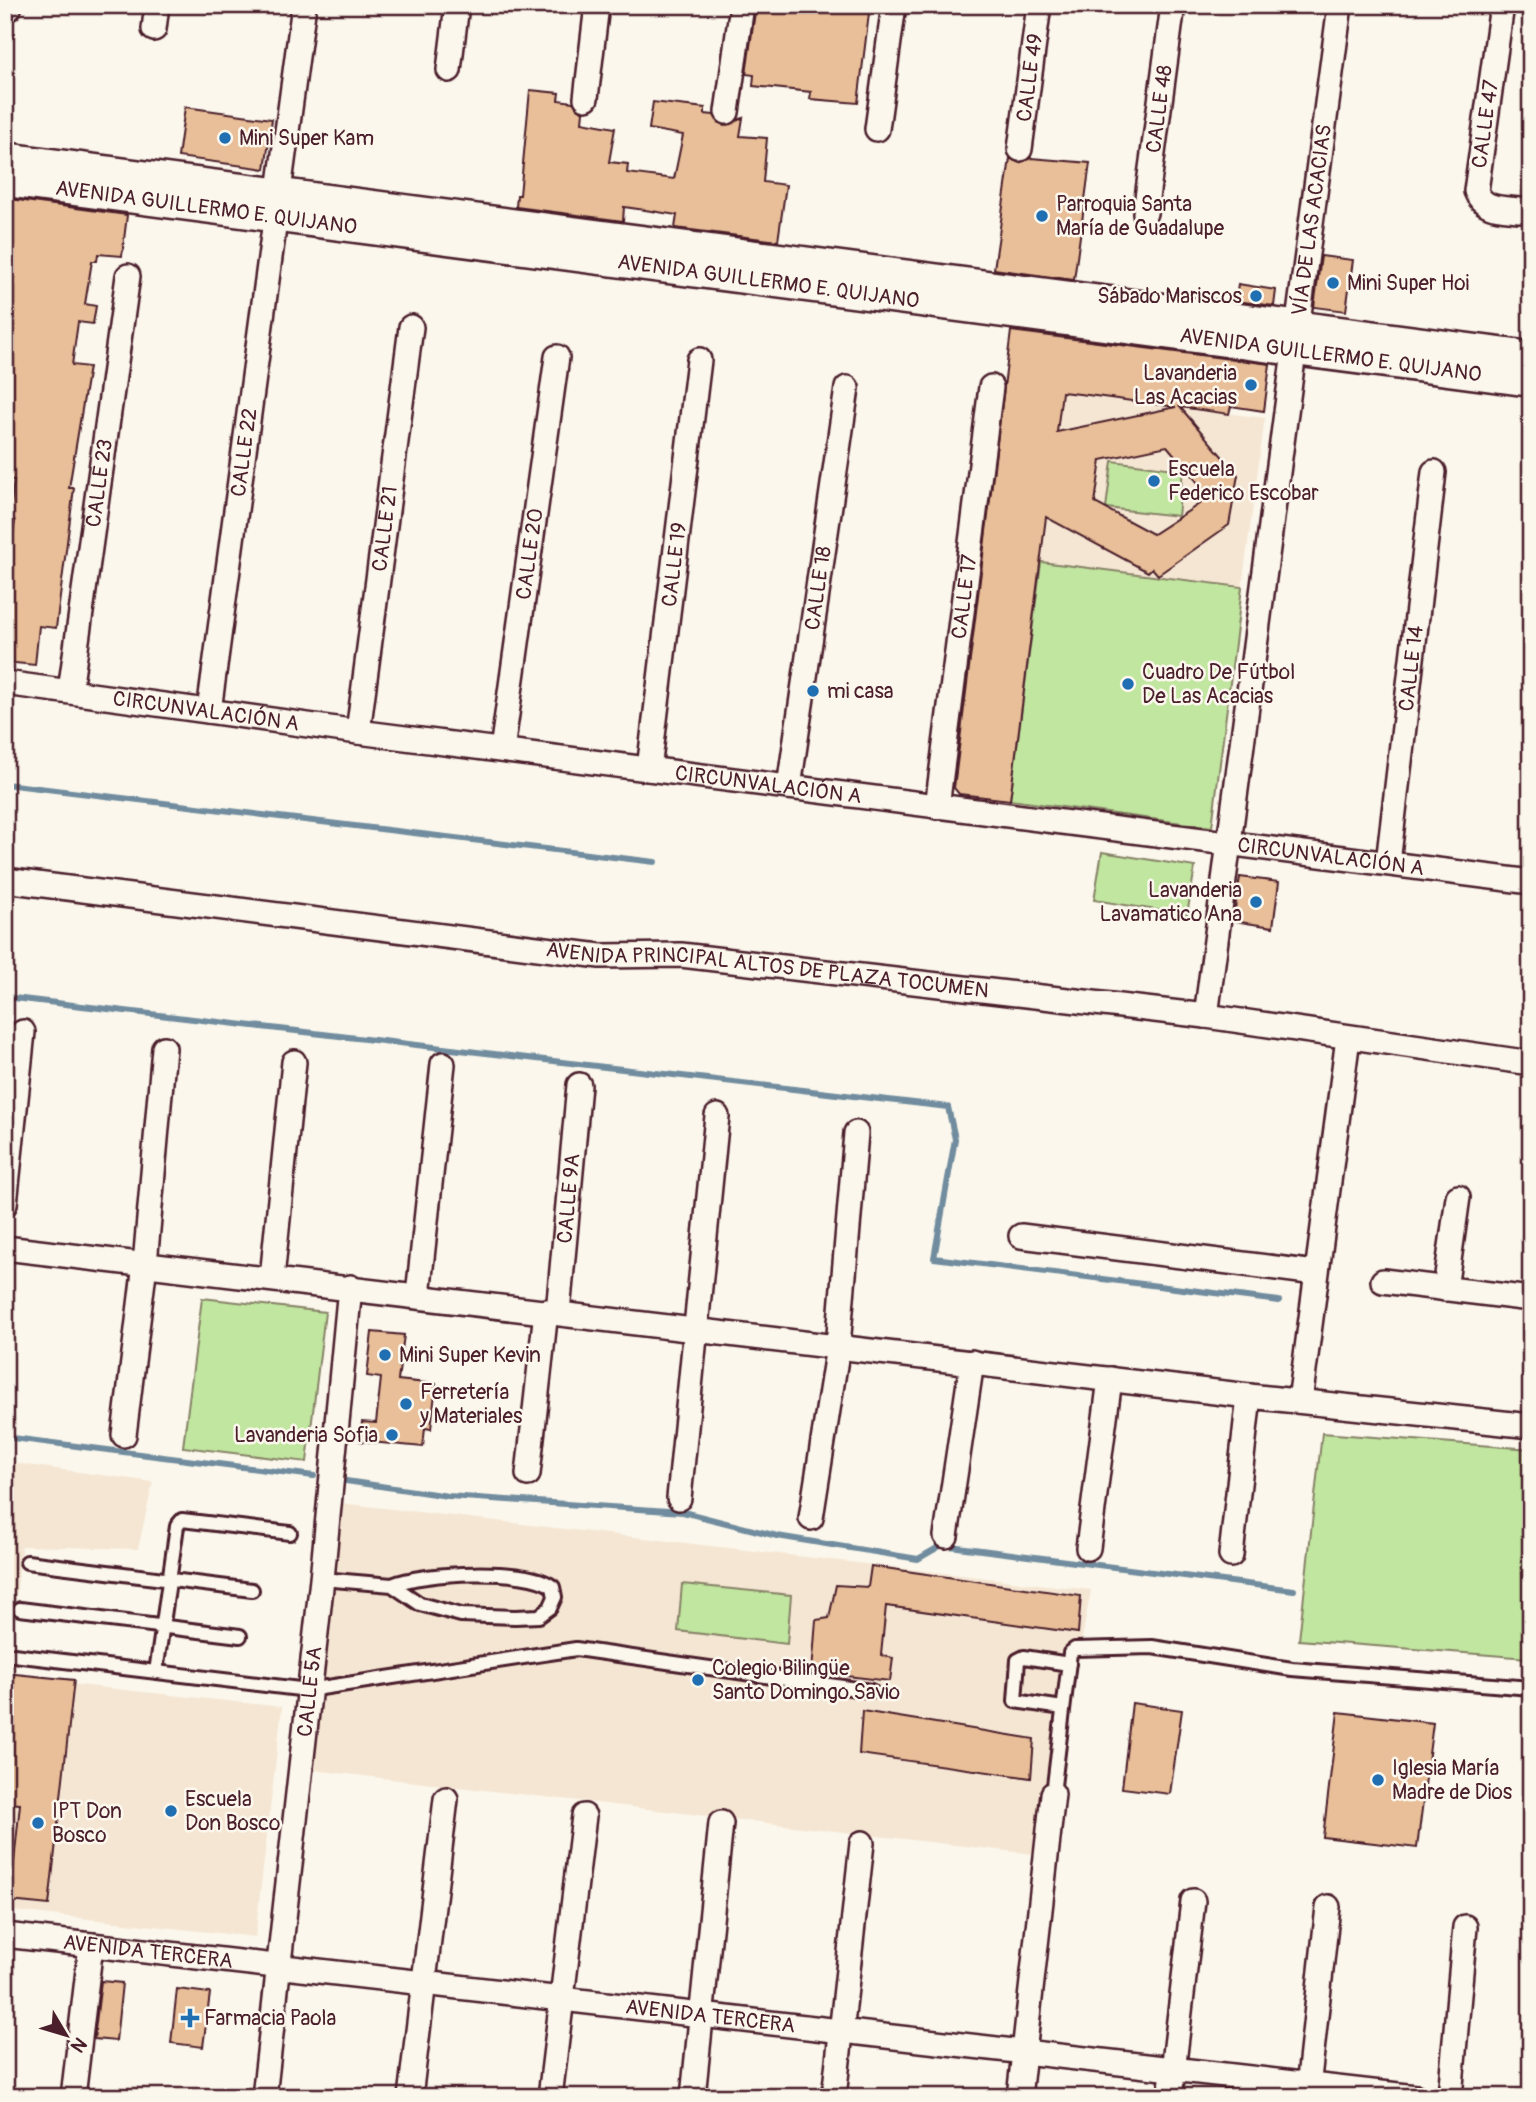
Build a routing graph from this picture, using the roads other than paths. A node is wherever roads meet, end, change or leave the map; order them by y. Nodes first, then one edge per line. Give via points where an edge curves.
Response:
1 (158, 5) edge
2 (304, 5) edge
3 (457, 5) edge
4 (597, 5) edge
5 (742, 5) edge
6 (894, 5) edge
7 (1039, 5) edge
8 (1173, 5) edge
9 (1340, 5) edge
10 (1502, 5) edge
11 (154, 29) dead end
12 (449, 70) dead end
13 (586, 98) dead end
14 (727, 111) dead end
15 (877, 129) dead end
16 (1020, 149) dead end
17 (5, 158) edge
18 (5, 180) edge
19 (277, 205) junction
20 (1520, 210) dead end
21 (1145, 213) dead end
22 (128, 276) dead end
23 (411, 327) dead end
24 (1298, 338) junction
25 (557, 357) dead end
26 (1531, 357) edge
27 (699, 360) dead end
28 (1531, 381) edge
29 (991, 387) dead end
30 (847, 388) dead end
31 (1434, 472) dead end
32 (5, 682) edge
33 (70, 691) junction
34 (209, 711) junction
35 (358, 732) junction
36 (502, 750) junction
37 (649, 769) junction
38 (789, 787) junction
39 (937, 807) junction
40 (1229, 845) junction
41 (1388, 863) junction
42 (1530, 877) edge
43 (5, 880) edge
44 (1206, 1016) junction
45 (23, 1032) dead end
46 (1348, 1038) junction
47 (164, 1048) dead end
48 (294, 1062) dead end
49 (1531, 1063) edge
50 (443, 1065) dead end
51 (579, 1085) dead end
52 (717, 1116) dead end
53 (856, 1133) dead end
54 (1458, 1197) dead end
55 (5, 1203) edge
56 (1021, 1236) dead end
57 (5, 1248) edge
58 (145, 1264) junction
59 (1317, 1273) junction
60 (272, 1278) junction
61 (1384, 1281) dead end
62 (350, 1287) junction
63 (1445, 1289) junction
64 (418, 1296) junction
65 (1531, 1299) edge
66 (552, 1312) junction
67 (696, 1329) junction
68 (838, 1346) junction
69 (972, 1362) junction
70 (1110, 1379) junction
71 (1249, 1396) junction
72 (1300, 1401) junction
73 (1531, 1426) edge
74 (124, 1434) dead end
75 (528, 1474) dead end
76 (678, 1498) dead end
77 (811, 1518) dead end
78 (290, 1533) dead end
79 (946, 1536) dead end
80 (1088, 1548) dead end
81 (1231, 1555) dead end
82 (27, 1562) dead end
83 (169, 1579) junction
84 (322, 1579) junction
85 (392, 1585) junction
86 (252, 1590) dead end
87 (20, 1609) dead end
88 (163, 1627) junction
89 (240, 1636) dead end
90 (5, 1654) edge
91 (1069, 1664) junction
92 (156, 1672) junction
93 (1531, 1688) edge
94 (308, 1690) junction
95 (871, 1691) dead end
96 (1063, 1708) junction
97 (1053, 1794) joint
98 (446, 1799) dead end
99 (584, 1816) dead end
100 (721, 1824) dead end
101 (862, 1843) dead end
102 (1193, 1901) dead end
103 (1328, 1907) dead end
104 (1465, 1927) dead end
105 (5, 1935) edge
106 (91, 1945) junction
107 (280, 1967) junction
108 (424, 1983) junction
109 (562, 2000) junction
110 (704, 2015) junction
111 (843, 2030) junction
112 (1024, 2051) junction
113 (1173, 2069) junction
114 (1308, 2090) edge
115 (73, 2097) edge
116 (264, 2097) edge
117 (410, 2097) edge
118 (550, 2097) edge
119 (693, 2097) edge
120 (834, 2097) edge
121 (1019, 2097) edge
122 (1170, 2097) edge
123 (1416, 2097) edge
124 (1450, 2097) edge

1 - 11 street
2 - 19 street, CALLE 22
3 - 12 street
4 - 13 street
5 - 14 street
6 - 15 street
7 - 16 street, CALLE 49
8 - 21 street, CALLE 48
9 - 24 street, VÍA DE LAS ACACIAS
10 - 20 street, CALLE 47 via 1476,191 1486,205
17 - 19 street, AVENIDA GUILLERMO E. QUIJANO
18 - 19 street, AVENIDA GUILLERMO E. QUIJANO
19 - 24 street, AVENIDA GUILLERMO E. QUIJANO
19 - 34 street, CALLE 22
22 - 33 street, CALLE 23
23 - 35 street, CALLE 21
24 - 26 street, AVENIDA GUILLERMO E. QUIJANO
24 - 28 street, AVENIDA GUILLERMO E. QUIJANO
24 - 40 street, VÍA DE LAS ACACIAS
25 - 36 street, CALLE 20
27 - 37 street, CALLE 19
29 - 39 street, CALLE 17
30 - 38 street, CALLE 18
31 - 41 street, CALLE 14
32 - 33 street, CIRCUNVALACIÓN A
33 - 34 street, CIRCUNVALACIÓN A
34 - 35 street, CIRCUNVALACIÓN A
35 - 36 street, CIRCUNVALACIÓN A
36 - 37 street, CIRCUNVALACIÓN A
37 - 38 street, CIRCUNVALACIÓN A
38 - 39 street, CIRCUNVALACIÓN A
39 - 40 street, CIRCUNVALACIÓN A
40 - 41 street, CIRCUNVALACIÓN A
40 - 44 street, VÍA DE LAS ACACIAS
41 - 42 street, CIRCUNVALACIÓN A
43 - 44 street, AVENIDA PRINCIPAL ALTOS DE PLAZA TOCUMEN via 600,956 681,955
44 - 46 street, AVENIDA PRINCIPAL ALTOS DE PLAZA TOCUMEN
45 - 55 street
46 - 49 street, AVENIDA PRINCIPAL ALTOS DE PLAZA TOCUMEN
46 - 59 street
47 - 58 street
48 - 60 street
50 - 64 street
51 - 66 street, CALLE 9A
52 - 67 street
53 - 68 street
54 - 63 street
56 - 59 street
57 - 58 street
58 - 60 street
58 - 74 street
59 - 72 street
60 - 62 street
61 - 63 street
62 - 64 street
62 - 84 street, CALLE 5A
63 - 65 street
64 - 66 street
66 - 67 street
66 - 75 street, CALLE 9A
67 - 68 street
67 - 76 street
68 - 69 street
68 - 77 street
69 - 70 street
69 - 79 street
70 - 71 street
70 - 80 street
71 - 72 street
71 - 81 street
72 - 73 street
78 - 83 lane via 182,1520 177,1526
82 - 83 lane
83 - 86 lane
83 - 88 lane
84 - 85 lane
84 - 94 street, CALLE 5A
85 - 85 lane via 420,1604 461,1615 539,1616 555,1597 553,1587 544,1580 486,1574 410,1577
87 - 88 lane
88 - 89 lane
88 - 92 lane
90 - 92 lane
91 - 93 lane via 1075,1649 1152,1647 1292,1669
91 - 96 lane
91 - 96 lane via 1024,1657 1015,1670 1015,1700
92 - 94 lane
94 - 95 lane via 576,1649
94 - 107 street, CALLE 5A
96 - 97 lane
97 - 112 street
98 - 108 street
99 - 109 street
100 - 110 street
101 - 111 street
102 - 113 street
103 - 114 street
104 - 124 street
105 - 106 street, AVENIDA TERCERA
106 - 107 street, AVENIDA TERCERA
106 - 115 street
107 - 108 street, AVENIDA TERCERA
107 - 116 street, CALLE 5A
108 - 109 street, AVENIDA TERCERA
108 - 117 street
109 - 110 street, AVENIDA TERCERA
109 - 118 street
110 - 111 street, AVENIDA TERCERA
110 - 119 street
111 - 112 street, AVENIDA TERCERA
111 - 120 street
112 - 113 street, AVENIDA TERCERA
112 - 121 street
113 - 114 street, AVENIDA TERCERA
113 - 122 street
114 - 123 street, AVENIDA TERCERA

